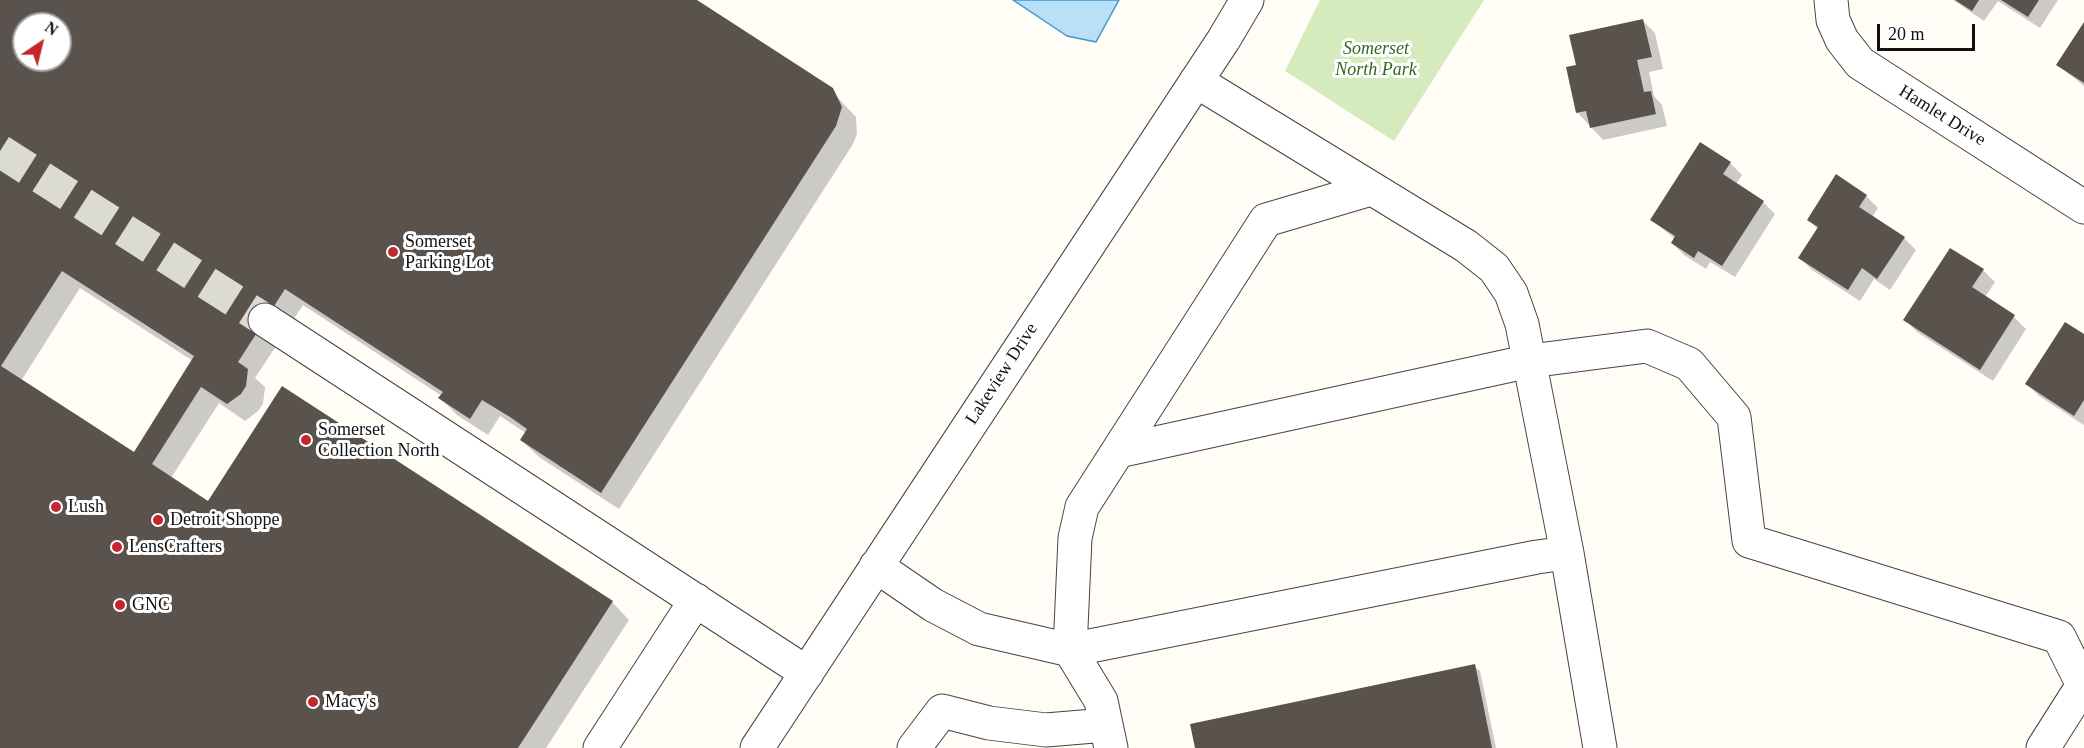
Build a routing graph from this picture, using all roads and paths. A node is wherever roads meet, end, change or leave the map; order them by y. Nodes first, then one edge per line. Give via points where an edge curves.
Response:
1 (1247, 0) edge
2 (1832, 0) edge
3 (1196, 81) junction
4 (1371, 189) junction
5 (2084, 207) edge
6 (265, 320) tunnel mouth
7 (1530, 361) junction
8 (1119, 451) junction
9 (1567, 553) junction
10 (876, 566) junction
11 (696, 600) junction
12 (1070, 650) junction
13 (807, 673) junction
14 (1108, 736) edge
15 (600, 748) edge
16 (757, 748) edge
17 (914, 748) edge
18 (1600, 748) edge
19 (2043, 748) edge

1 - 3 street, Lakeview Drive
2 - 5 street, Hamlet Drive via 1833,20 1842,40 1860,63
3 - 4 street
3 - 10 street, Lakeview Drive
4 - 7 street via 1466,246 1494,268 1515,303
4 - 8 street via 1266,220
6 - 11 street
7 - 8 street
7 - 9 street
7 - 19 street via 1647,346 1689,364 1734,417 1749,541 2059,637 2083,685
8 - 12 street via 1083,507 1075,538
9 - 12 street
9 - 18 street
10 - 12 street via 933,605 979,629
10 - 13 street, Lakeview Drive
11 - 13 street
11 - 15 street
12 - 14 street via 1101,701
13 - 16 street, Lakeview Drive
14 - 17 street via 989,723 942,711

